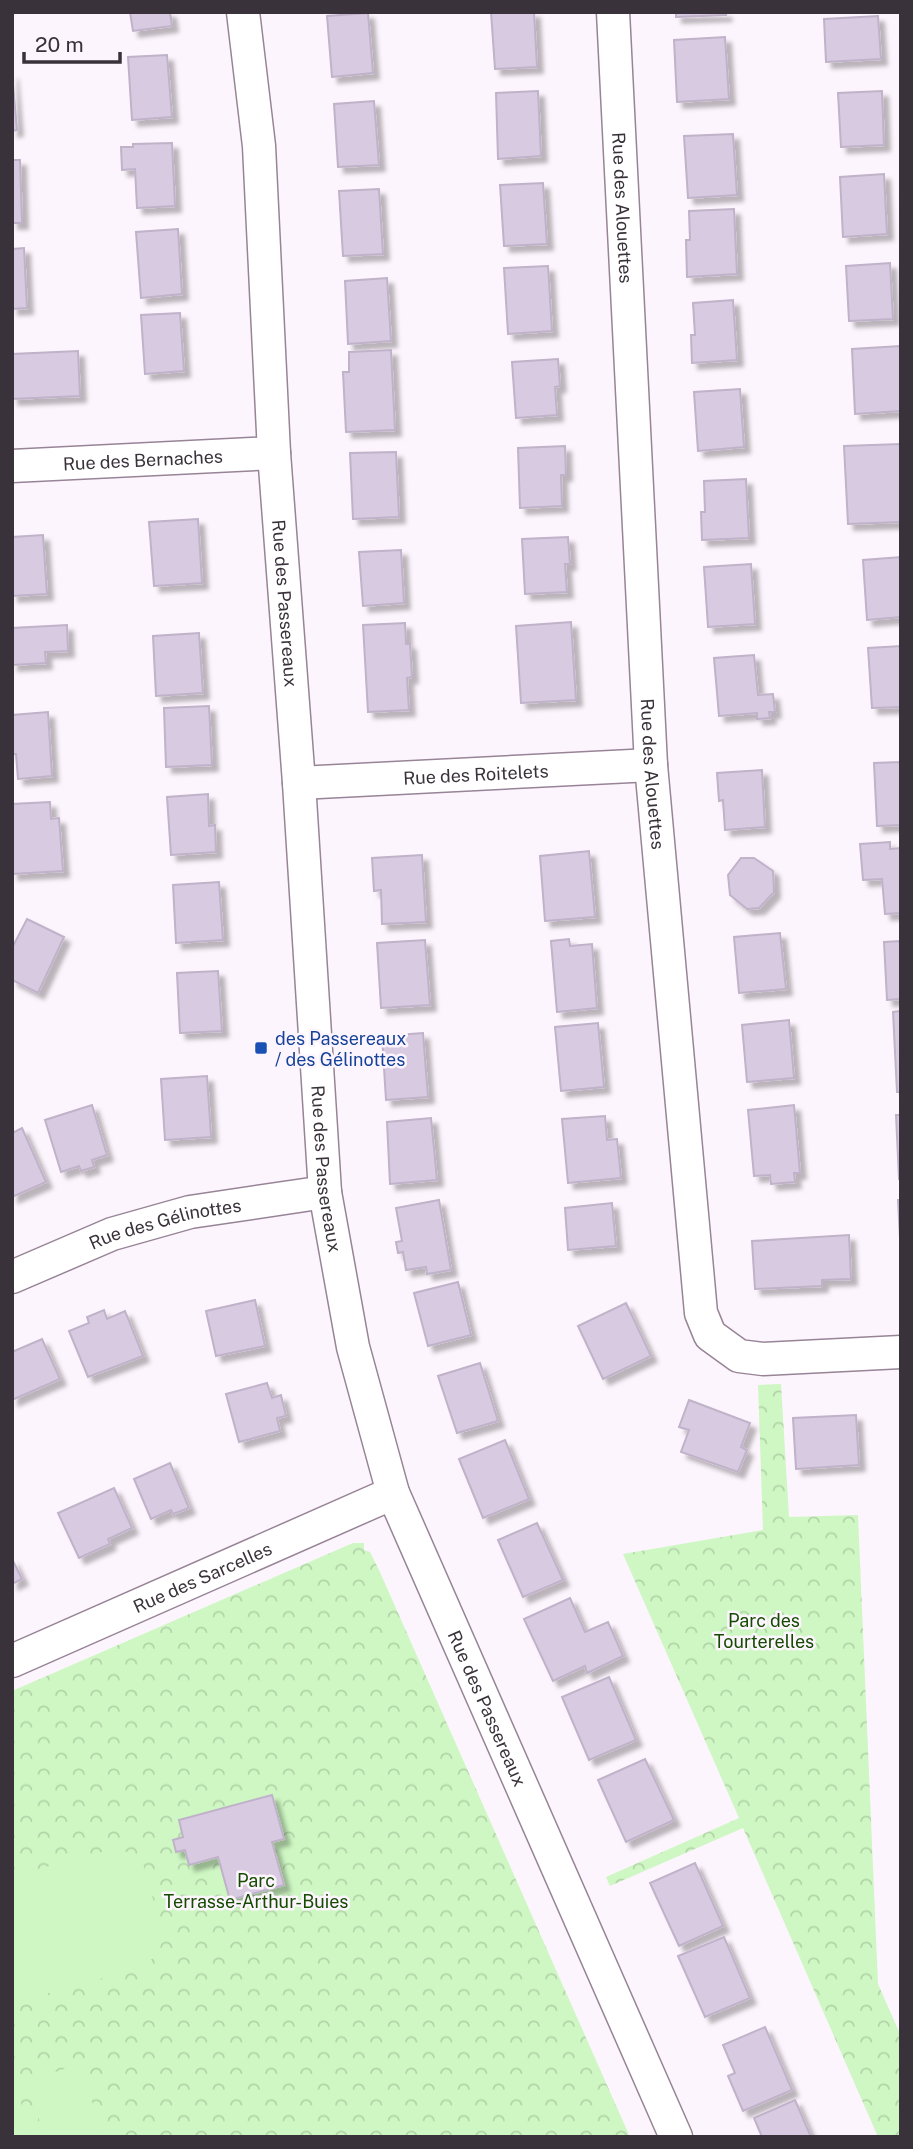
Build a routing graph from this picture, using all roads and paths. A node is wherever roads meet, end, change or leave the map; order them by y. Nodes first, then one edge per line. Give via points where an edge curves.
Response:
1 (243, 12) edge
2 (613, 12) edge
3 (274, 453) junction
4 (12, 466) edge
5 (651, 765) junction
6 (299, 783) junction
7 (324, 1192) junction
8 (12, 1277) edge
9 (901, 1352) edge
10 (393, 1493) junction
11 (12, 1661) edge
12 (676, 2137) edge

1 - 3 street, Rue des Passereaux via 259,146
2 - 5 street, Rue des Alouettes
3 - 4 street, Rue des Bernaches
3 - 6 street, Rue des Passereaux
5 - 6 street, Rue des Roitelets
5 - 9 street, Rue des Alouettes via 701,1313 710,1335 739,1356 763,1359
6 - 7 street, Rue des Passereaux
7 - 8 street, Rue des Gélinottes via 177,1216 112,1234
7 - 10 street, Rue des Passereaux via 353,1346
10 - 11 street, Rue des Sarcelles
10 - 12 street, Rue des Passereaux

